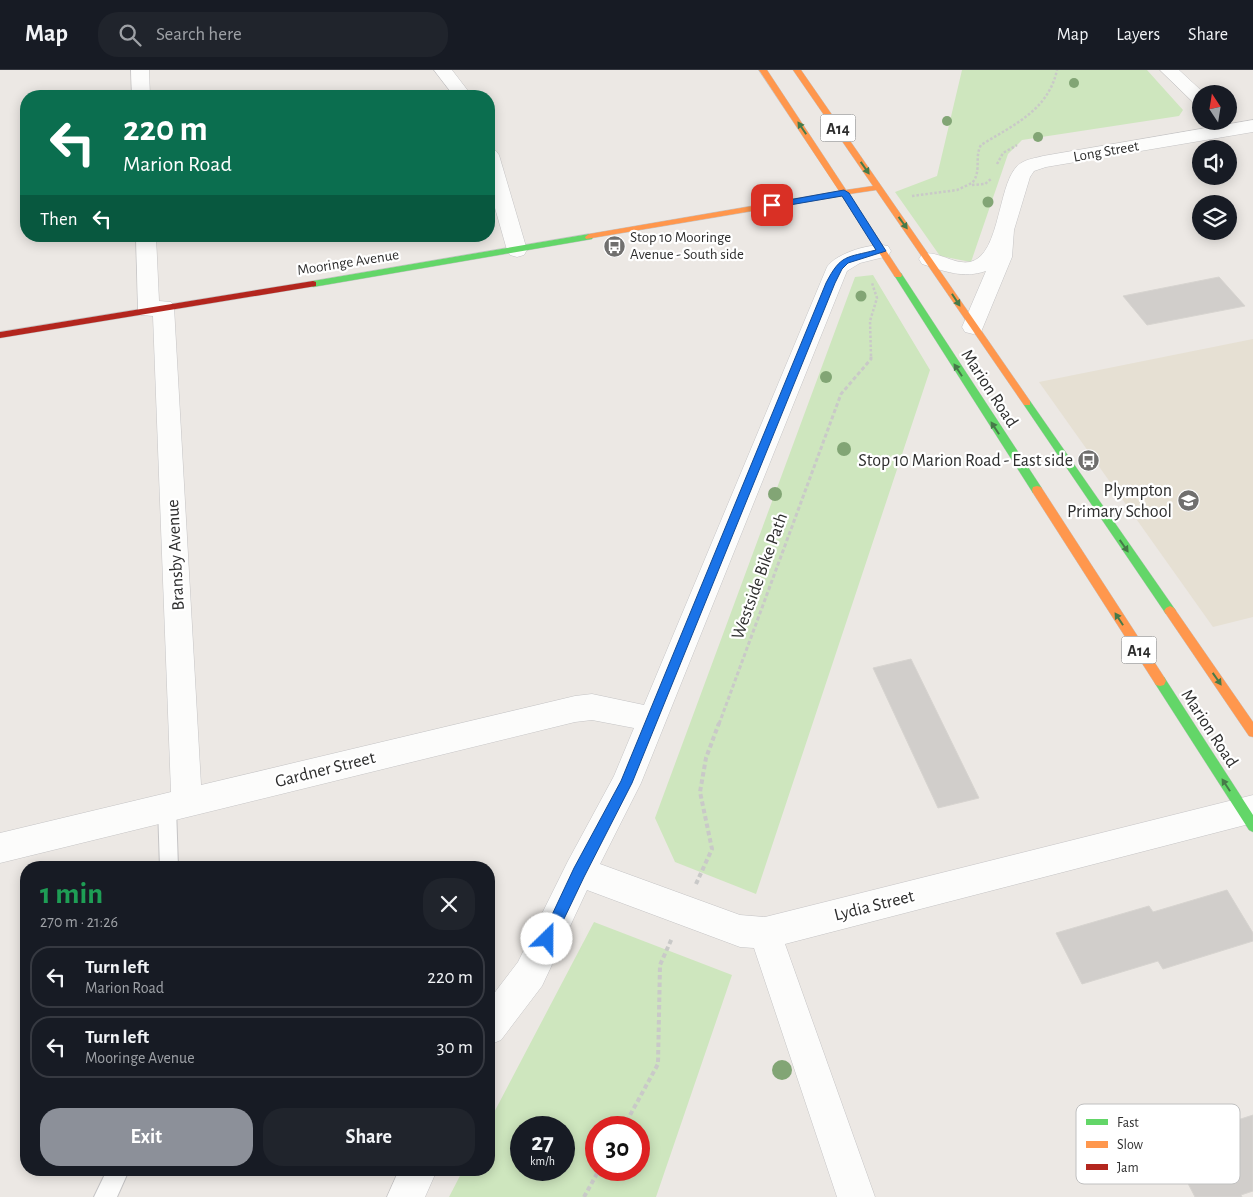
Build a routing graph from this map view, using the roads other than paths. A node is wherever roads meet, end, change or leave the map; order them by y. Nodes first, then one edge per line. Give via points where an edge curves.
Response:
1 (140, 70) edge
2 (443, 70) edge
3 (763, 70) edge
4 (797, 70) edge
5 (1170, 70) edge
6 (141, 90) edge
7 (458, 90) edge
8 (1192, 91) edge
9 (1238, 125) edge
10 (1253, 126) edge
11 (1204, 130) edge
12 (495, 175) edge
13 (878, 187) junction
14 (844, 193) junction
15 (1004, 230) junction
16 (147, 242) edge
17 (517, 250) junction
18 (881, 251) junction
19 (929, 259) junction
20 (156, 308) junction
21 (973, 328) junction
22 (0, 335) edge
23 (651, 719) junction
24 (1253, 732) edge
25 (177, 805) junction
26 (1250, 815) edge
27 (0, 848) edge
28 (170, 861) edge
29 (579, 872) junction
30 (765, 933) junction
31 (495, 1020) edge
32 (115, 1176) edge
33 (415, 1176) edge
34 (105, 1197) edge
35 (406, 1197) edge
36 (856, 1197) edge

1 - 6 street
2 - 7 street
14 -> 3 main road, Marion Road / A14
4 -> 13 main road, Marion Road / A14
5 - 8 street
9 - 10 street, Long Street
11 - 15 street, Long Street via 1027,167 1020,176
12 - 17 street
13 - 14 main road, Mooringe Avenue
13 -> 19 main road, Marion Road / A14
14 - 17 main road, Mooringe Avenue
14 - 18 main road, Marion Road / A14
15 - 19 street, Long Street via 992,257 975,268 951,266
15 - 21 street, Long Street via 1002,257
16 - 20 street, Bransby Avenue
17 - 20 main road, Mooringe Avenue
18 - 23 street via 844,262 830,283
26 -> 18 main road, Marion Road / A14
19 -> 21 main road, Marion Road / A14
20 - 22 main road, Mooringe Avenue
20 - 25 street, Bransby Avenue
21 -> 24 main road, Marion Road / A14
23 - 25 street, Gardner Street via 585,707
23 - 29 street via 626,783
25 - 27 street, Gardner Street
25 - 28 lane, Bransby Avenue
26 - 30 street, Lydia Street
29 - 30 street, Lydia Street via 740,931
29 - 31 street via 530,974
30 - 36 street
32 - 34 lane
33 - 35 street

